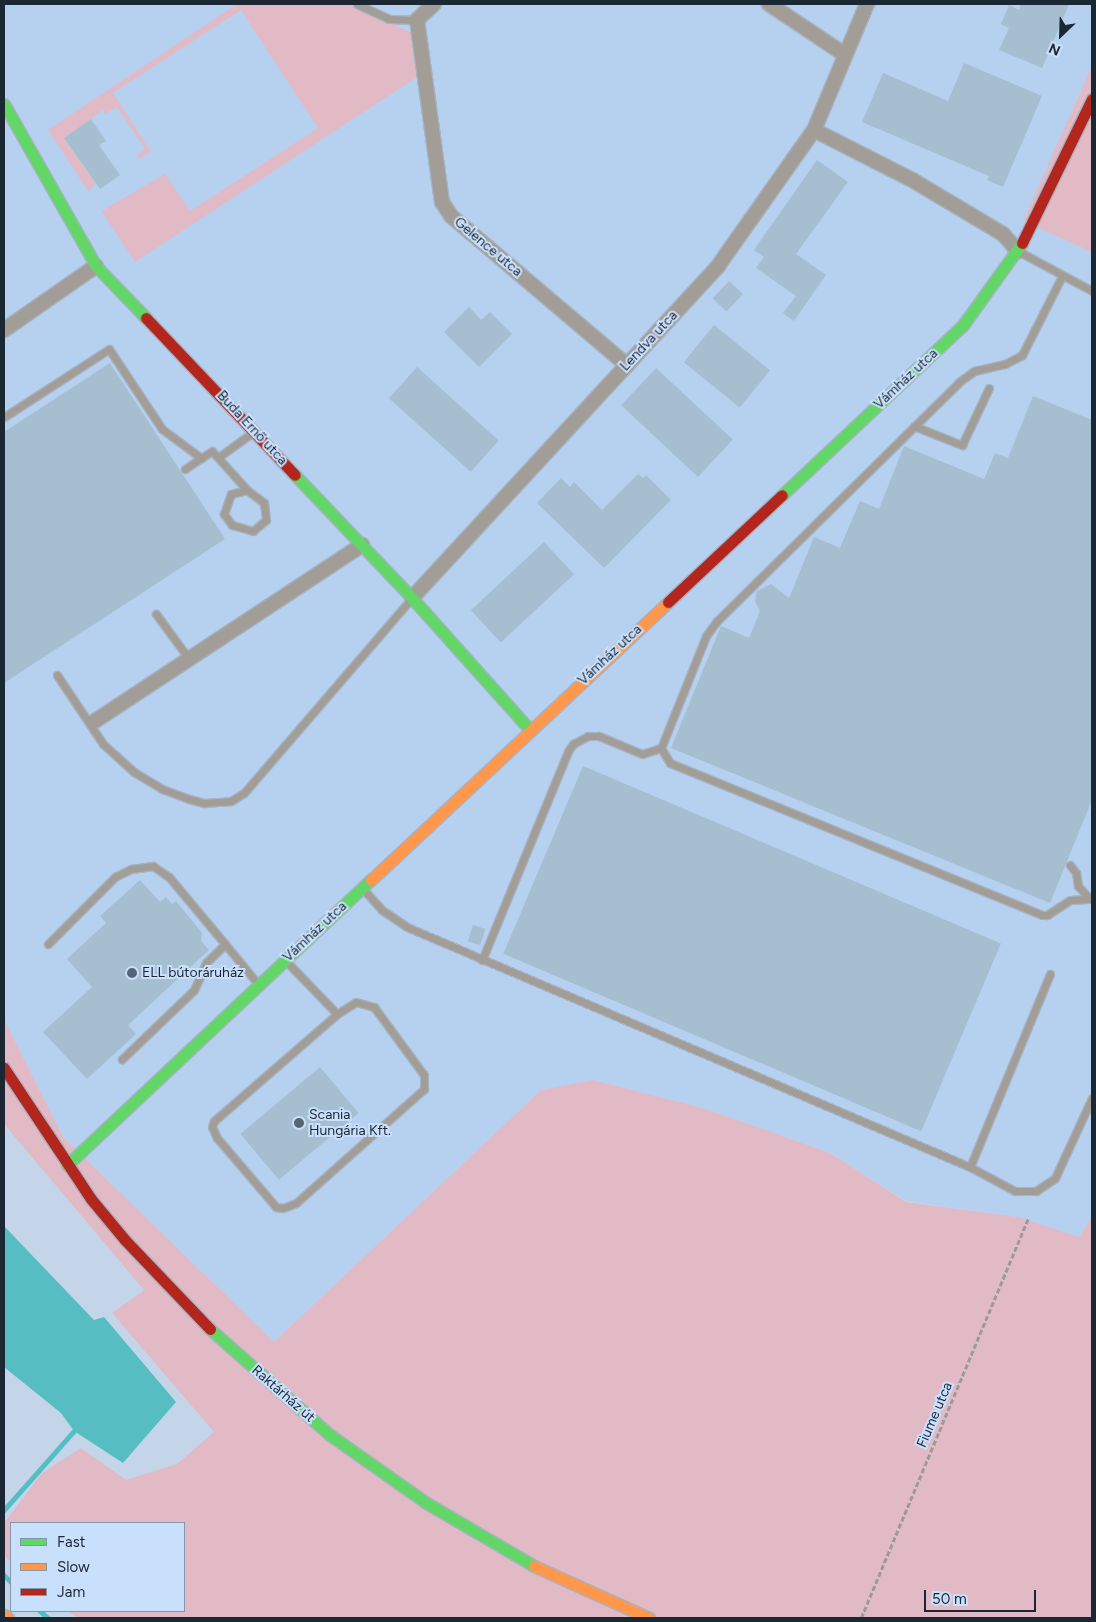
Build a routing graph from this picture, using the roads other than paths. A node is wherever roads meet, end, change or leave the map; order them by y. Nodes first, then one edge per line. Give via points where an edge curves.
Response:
1 (357, 4) edge
2 (434, 4) edge
3 (769, 4) edge
4 (867, 4) edge
5 (417, 20) junction
6 (844, 54) junction
7 (1092, 99) edge
8 (4, 104) edge
9 (814, 130) junction
10 (1018, 251) junction
11 (96, 266) junction
12 (1062, 276) junction
13 (1092, 291) edge
14 (4, 330) edge
15 (627, 365) junction
16 (988, 388) dead end
17 (4, 417) edge
18 (914, 426) junction
19 (255, 430) junction
20 (219, 457) junction
21 (201, 458) junction
22 (185, 469) dead end
23 (246, 490) junction
24 (362, 545) junction
25 (412, 598) junction
26 (156, 614) dead end
27 (189, 660) junction
28 (56, 674) dead end
29 (95, 721) dead end
30 (530, 730) junction
31 (661, 748) junction
32 (1070, 865) dead end
33 (362, 888) junction
34 (1090, 898) edge
35 (48, 944) dead end
36 (225, 944) junction
37 (284, 960) junction
38 (482, 960) junction
39 (1050, 974) dead end
40 (258, 984) junction
41 (337, 1014) junction
42 (122, 1059) dead end
43 (4, 1068) edge
44 (1092, 1098) edge
45 (67, 1165) junction
46 (970, 1167) junction
47 (4, 1615) edge
48 (8, 1618) edge
49 (649, 1618) edge

1 - 5 lane via 389,18
2 - 5 street
3 - 6 street
4 - 6 street, Lendva utca
5 - 15 street, Gelence utca via 440,196 446,210
6 - 9 street, Lendva utca
7 - 10 main road, Vámház utca
8 - 11 main road, Buda Ernő utca via 68,222
9 - 10 street via 914,181 1003,234
9 - 15 street, Lendva utca via 718,266
10 - 12 lane
10 - 30 main road, Vámház utca via 963,325
11 - 14 street
11 - 19 main road, Buda Ernő utca
12 - 13 lane
12 - 18 lane via 1022,355 969,374
15 - 25 street, Lendva utca
16 - 18 lane via 962,444
17 - 21 lane via 109,349 162,429
18 - 31 lane via 710,628
19 - 20 lane
19 - 24 main road, Buda Ernő utca
20 - 21 lane via 212,450
20 - 23 lane
21 - 22 lane
23 - 23 lane via 260,498 266,508 263,525 253,531 232,525 224,514 231,494
24 - 25 main road, Buda Ernő utca
24 - 27 street
25 - 28 lane via 244,793 231,801 204,803 188,799 162,789 134,772 102,744
25 - 30 main road, Buda Ernő utca
26 - 27 lane
27 - 29 street
30 - 33 main road, Vámház utca
31 - 34 lane via 670,763 1042,915 1070,900
31 - 38 lane via 642,754 594,736 581,738 572,744
32 - 34 lane via 1076,873 1078,886
33 - 37 main road, Vámház utca
33 - 38 lane via 390,917
35 - 36 lane via 115,878 130,869 154,866 178,887
36 - 40 lane
36 - 42 lane via 206,963 194,990
37 - 40 main road, Vámház utca
37 - 41 lane
38 - 46 lane
39 - 46 lane
40 - 45 main road, Vámház utca
41 - 41 lane via 356,1002 374,1008 424,1075 424,1089 296,1202 283,1208 276,1207 217,1138 212,1127 214,1121
43 - 45 main road, Raktárház út
44 - 46 lane via 1060,1170 1045,1187 1015,1191
45 - 49 main road, Raktárház út via 91,1199 158,1277 246,1363 330,1435 425,1502 509,1553 564,1582
47 - 48 main road

